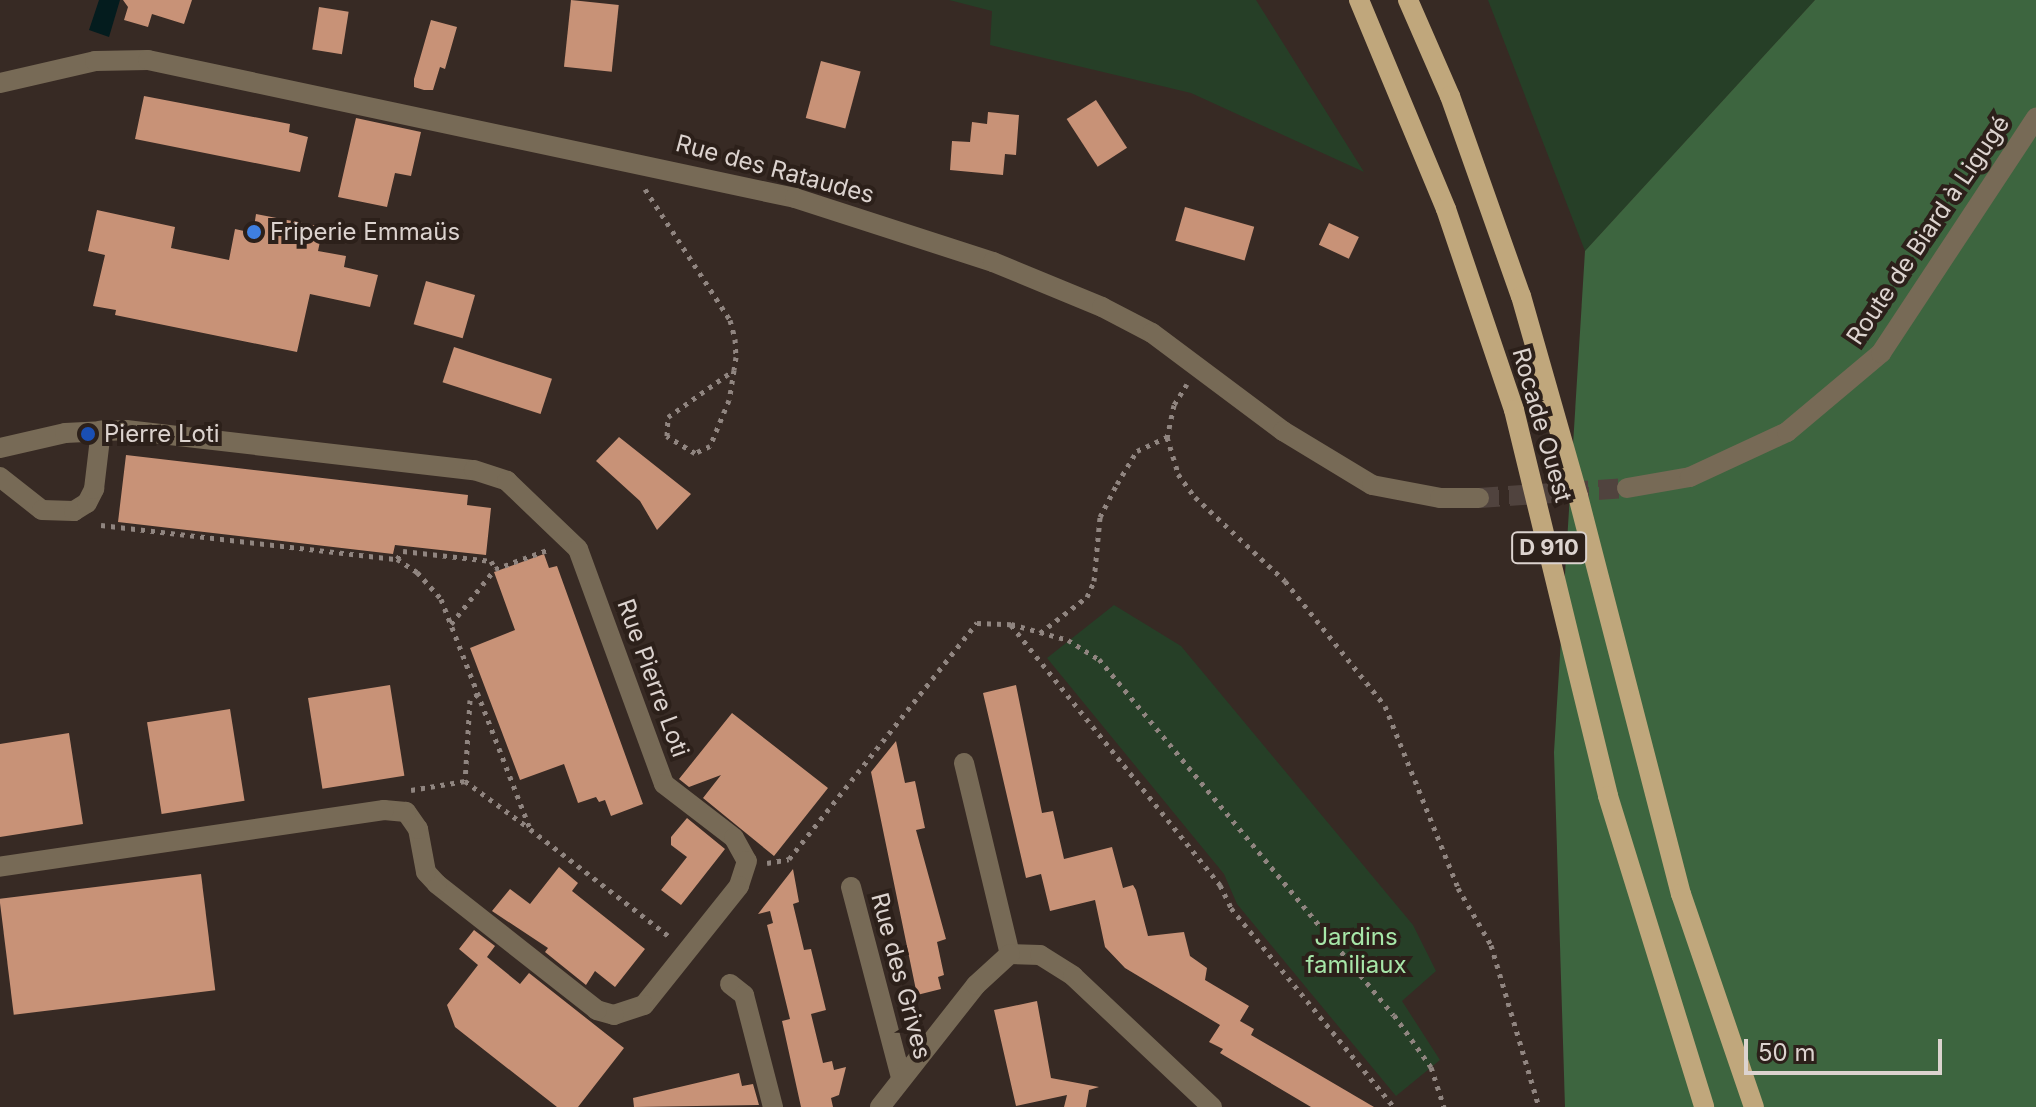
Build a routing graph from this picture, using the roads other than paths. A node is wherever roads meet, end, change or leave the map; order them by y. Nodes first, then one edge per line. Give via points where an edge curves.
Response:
1 (1359, 0) edge
2 (1408, 0) edge
3 (0, 83) edge
4 (2036, 118) edge
5 (101, 430) junction
6 (0, 448) edge
7 (0, 477) edge
8 (1627, 488) tunnel mouth
9 (1479, 498) tunnel mouth
10 (964, 763) dead end
11 (0, 867) edge
12 (851, 887) dead end
13 (1010, 954) junction
14 (730, 984) dead end
15 (901, 1077) junction
16 (773, 1107) edge
17 (880, 1107) edge
18 (1212, 1107) edge
19 (1704, 1107) edge
20 (1754, 1107) edge

1 - 19 main road, Rocade Ouest / D 910 via 1446,209 1514,410 1611,810
2 - 20 main road, Rocade Ouest / D 910 via 1450,96 1521,296 1681,894
3 - 9 street, Rue des Rataudes via 95,61 148,60 795,198 993,262 1102,307 1201,365 1339,469 1404,493
4 - 8 street, Route de Biard à Ligugé via 1881,353 1787,432 1690,477
5 - 6 street, Rue Pierre Loti
5 - 7 street via 94,489 87,503 74,511 42,510
5 - 11 street, Rue Pierre Loti via 493,473 573,541 664,784 734,838 747,861 739,886 644,1005 614,1015 597,1010 437,884 426,872 418,829 406,812 384,810
10 - 13 street
12 - 15 street, Rue des Grives
13 - 15 street, Rue des Grives via 976,985
13 - 18 street via 1040,955 1073,976
14 - 16 street via 744,995
15 - 17 street, Rue des Grives

